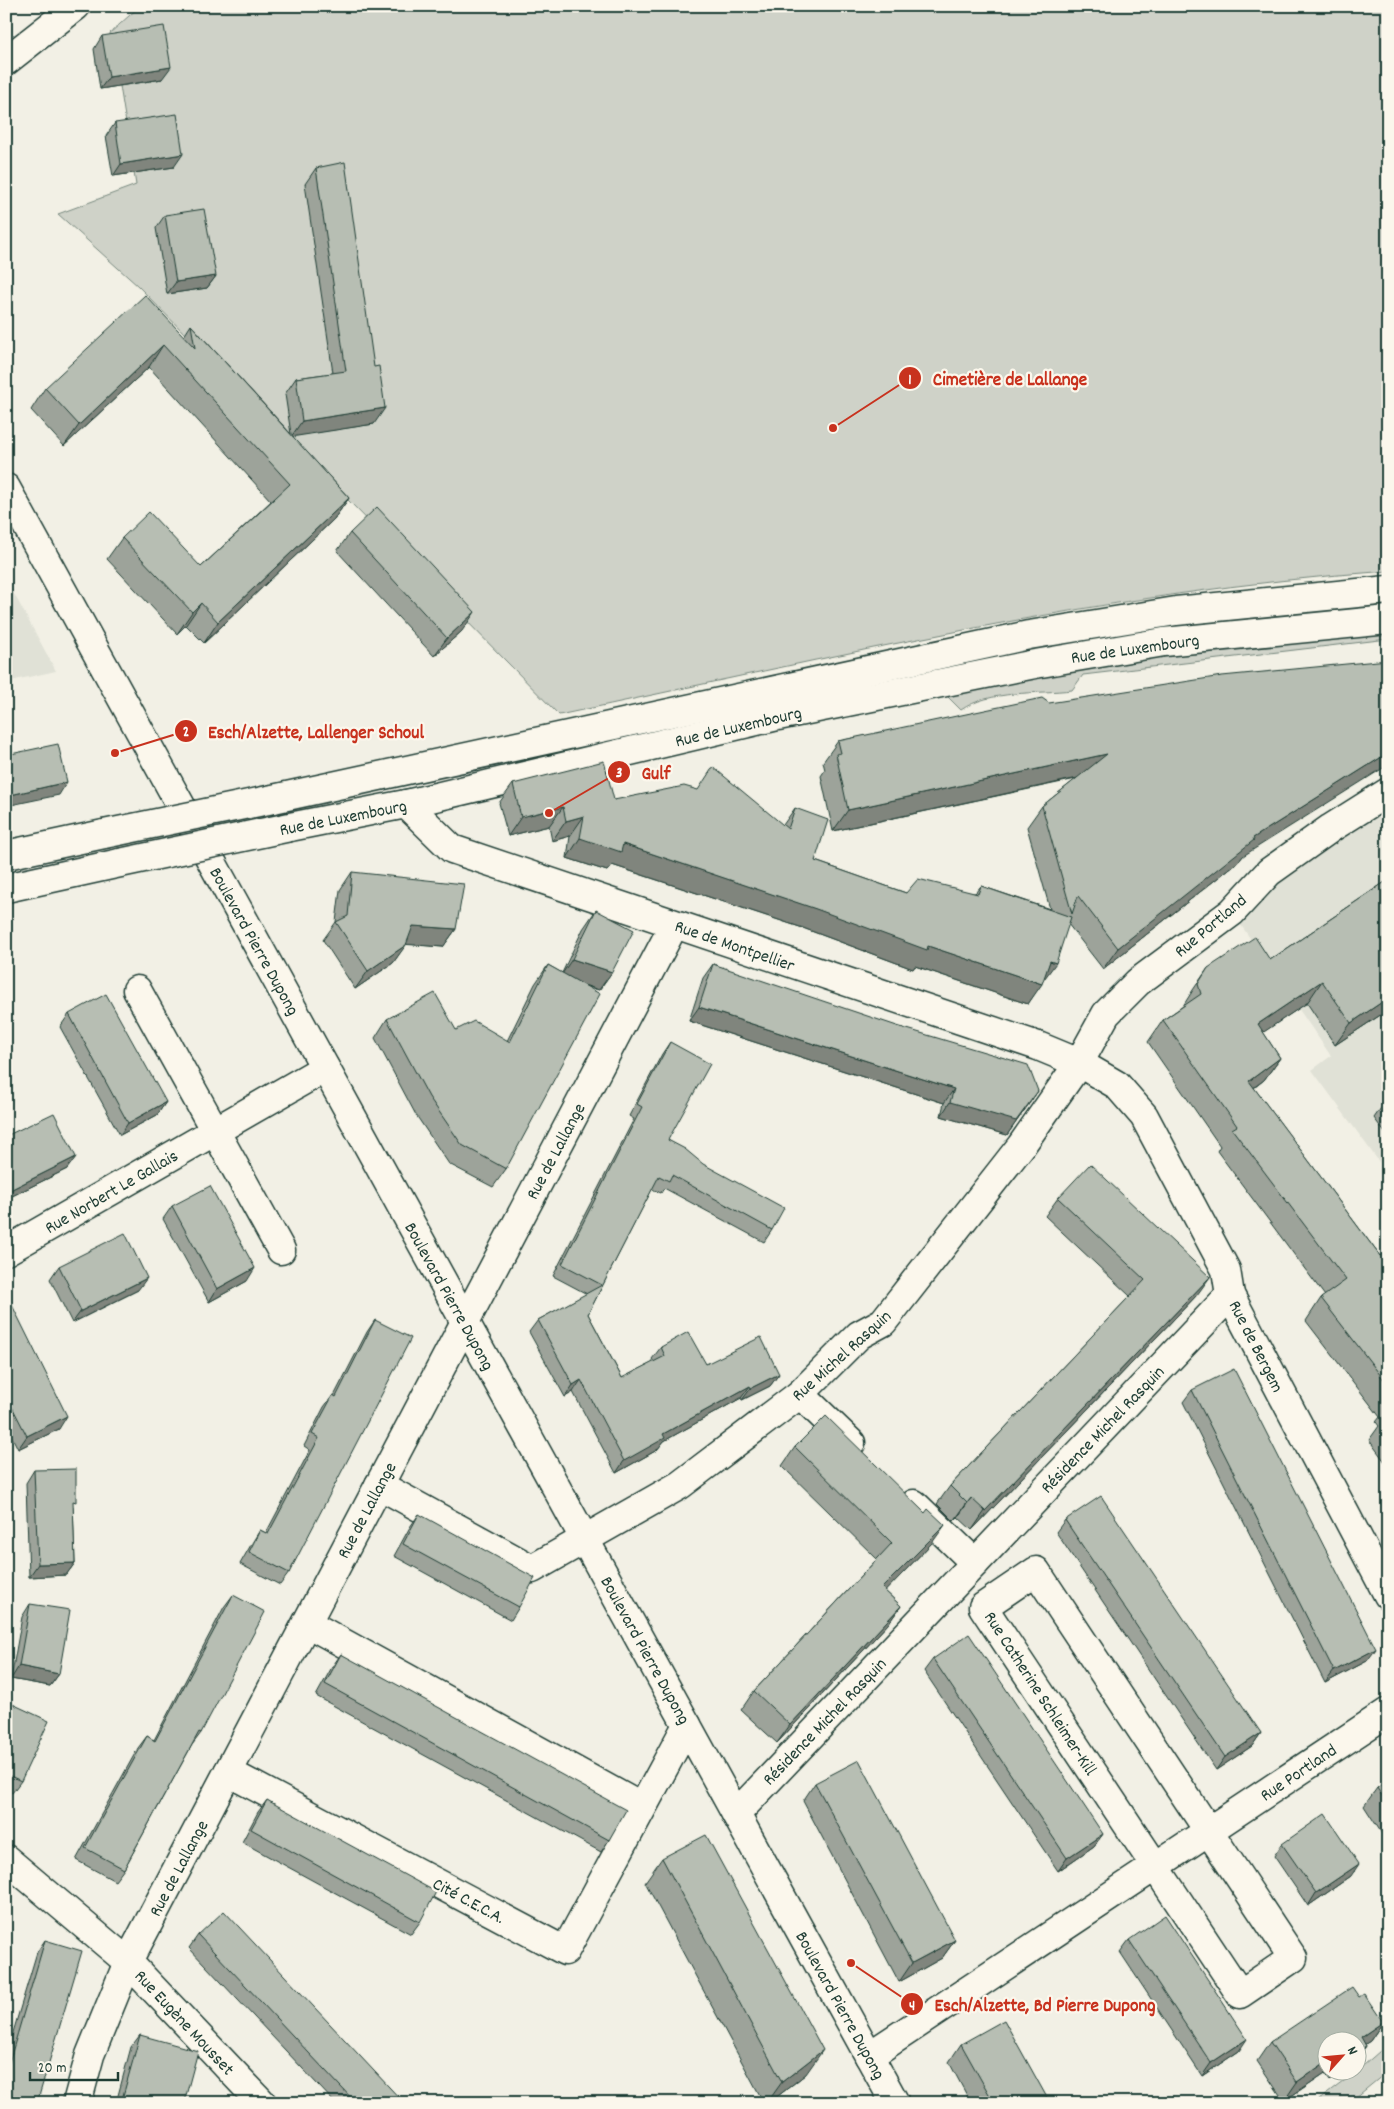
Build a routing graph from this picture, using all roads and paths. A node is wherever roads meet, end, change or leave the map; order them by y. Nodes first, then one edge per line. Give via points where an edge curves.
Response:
1 (76, 6) edge
2 (6, 60) edge
3 (6, 488) edge
4 (1388, 590) edge
5 (1382, 619) edge
6 (446, 762) junction
7 (1388, 792) edge
8 (406, 804) junction
9 (6, 855) edge
10 (6, 888) edge
11 (674, 925) junction
12 (137, 990) dead end
13 (1079, 1063) junction
14 (325, 1068) junction
15 (215, 1131) junction
16 (281, 1250) dead end
17 (6, 1251) edge
18 (1230, 1295) junction
19 (465, 1323) junction
20 (800, 1394) junction
21 (870, 1462) edge
22 (379, 1485) junction
23 (898, 1488) edge
24 (585, 1540) junction
25 (975, 1562) junction
26 (1388, 1595) edge
27 (306, 1624) junction
28 (1388, 1712) edge
29 (687, 1725) junction
30 (228, 1772) junction
31 (641, 1806) junction
32 (736, 1814) junction
33 (1209, 1832) junction
34 (6, 1859) edge
35 (1156, 1867) junction
36 (128, 1962) junction
37 (869, 2056) junction
38 (77, 2103) edge
39 (262, 2103) edge
40 (895, 2103) edge

1 - 2 street
3 - 14 street, Boulevard Pierre Dupong
4 - 6 street, Rue de Luxembourg via 1176,611 1029,635
5 - 8 street, Rue de Luxembourg via 1164,642 1035,664 778,716
6 - 8 street
6 - 9 street, Rue de Luxembourg, bridge
7 - 13 street, Rue Portland via 1269,872 1232,912 1138,982 1106,1014
8 - 10 street, Rue de Luxembourg, bridge
8 - 11 street, Rue de Montpellier via 452,849
11 - 13 street, Rue de Montpellier via 1038,1046
11 - 19 street, Rue de Lallange
12 - 15 street
13 - 18 street, Rue de Bergem via 1117,1085 1144,1116 1226,1270
13 - 20 street, Rue Michel Rasquin via 1021,1146 883,1322 859,1335
14 - 15 street, Rue Norbert Le Gallais
14 - 19 street, Boulevard Pierre Dupong
15 - 16 street
15 - 17 street, Rue Norbert Le Gallais
18 - 25 street, Résidence Michel Rasquin
18 - 26 street, Rue de Bergem
19 - 22 street, Rue de Lallange
19 - 24 street, Boulevard Pierre Dupong
20 - 21 street
20 - 24 street, Rue Michel Rasquin via 680,1485
22 - 24 street, Rue Michel Rasquin via 532,1569
22 - 27 street, Rue de Lallange
23 - 25 street
24 - 29 street, Boulevard Pierre Dupong
25 - 32 street, Résidence Michel Rasquin
27 - 30 street, Rue de Lallange
27 - 31 street
28 - 33 street, Rue Portland
29 - 31 street, Cité C.E.C.A.
29 - 32 street, Boulevard Pierre Dupong
30 - 31 street, Cité C.E.C.A. via 565,1951
30 - 36 street, Rue de Lallange
32 - 37 street, Boulevard Pierre Dupong
33 - 35 street
33 - 35 street, Rue Catherine Schleimer-Kill via 1294,1958 1240,1994
33 - 35 street, Rue Catherine Schleimer-Kill via 1036,1572 983,1607
34 - 36 street, Rue Eugène Mousset
35 - 37 street
36 - 38 street, Rue de Lallange via 90,2055
36 - 39 street, Rue Eugène Mousset
37 - 40 street, Boulevard Pierre Dupong

